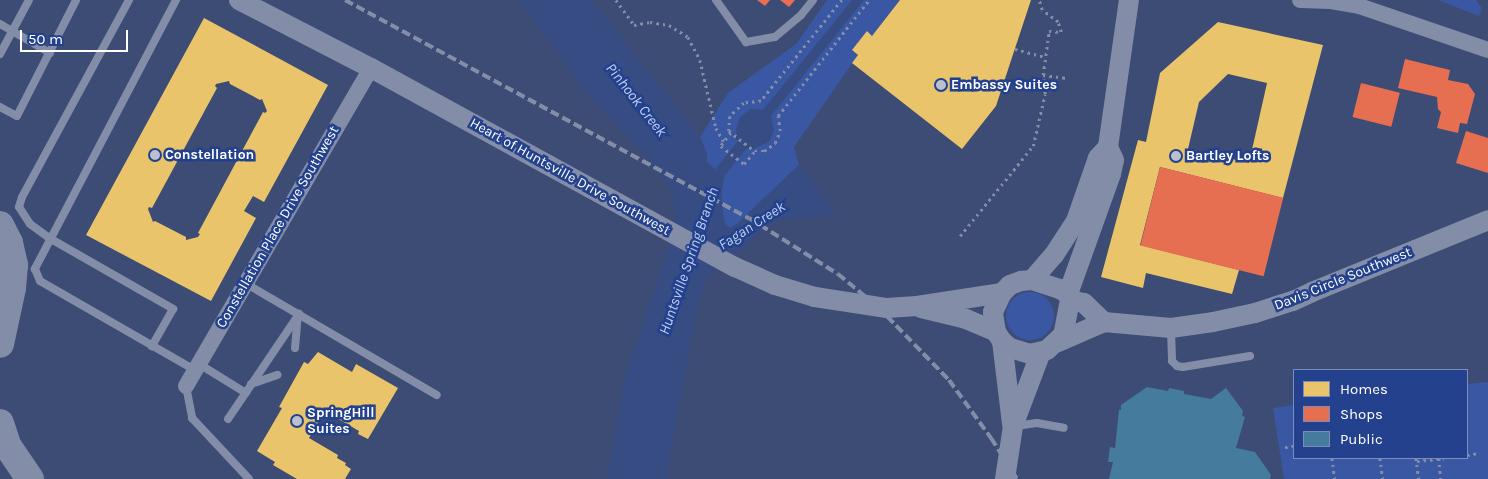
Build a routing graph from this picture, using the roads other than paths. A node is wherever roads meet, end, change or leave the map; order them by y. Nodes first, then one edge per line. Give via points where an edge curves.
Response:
1 (29, 0) edge
2 (76, 0) edge
3 (129, 0) edge
4 (176, 0) edge
5 (239, 0) edge
6 (716, 0) edge
7 (813, 0) edge
8 (1128, 0) edge
9 (1300, 0) edge
10 (1331, 1) edge
11 (0, 24) edge
12 (12, 31) junction
13 (1488, 50) edge
14 (50, 53) junction
15 (0, 54) edge
16 (371, 68) junction
17 (0, 107) edge
18 (1108, 147) junction
19 (1488, 220) edge
20 (0, 225) edge
21 (51, 239) junction
22 (1032, 280) junction
23 (246, 283) junction
24 (1002, 293) junction
25 (1069, 297) junction
26 (917, 306) junction
27 (299, 314) junction
28 (1104, 322) junction
29 (1171, 328) junction
30 (999, 336) junction
31 (1058, 342) junction
32 (0, 344) edge
33 (152, 346) junction
34 (295, 348) dead end
35 (1041, 352) junction
36 (1250, 356) dead end
37 (197, 367) junction
38 (277, 374) dead end
39 (251, 384) junction
40 (186, 386) joint
41 (246, 393) junction
42 (437, 395) dead end
43 (228, 419) dead end
44 (0, 423) edge
45 (1013, 426) junction
46 (1064, 428) dead end
47 (30, 479) edge
48 (249, 479) edge
49 (1005, 479) edge

1 - 12 lane
2 - 14 lane
3 - 21 lane via 22,197 19,207 23,216
4 - 21 lane
5 - 16 street, Heart of Huntsville Drive Southwest
6 - 7 lane via 746,42 775,37
8 - 18 street
9 - 10 street
10 - 13 street via 1359,6
11 - 12 lane
12 - 14 lane
12 - 15 lane
14 - 17 lane via 17,116
16 - 23 street, Constellation Place Drive Southwest
16 - 26 street, Heart of Huntsville Drive Southwest via 735,267 776,285 815,297 878,307
18 - 22 street via 1098,158 1076,221 1054,255
18 - 25 street via 1114,160 1111,174
19 - 29 street, Davis Circle Southwest via 1293,302 1213,322
20 - 32 highway via 9,243 14,265
21 - 33 lane via 35,269 40,281
21 - 33 lane via 173,309
22 - 24 street via 1015,283
22 - 25 street
23 - 27 lane
23 - 37 street, Constellation Place Drive Southwest
24 - 26 street, Heart of Huntsville Drive Southwest
24 - 30 street via 994,312
25 - 28 street via 1084,303
25 - 31 street via 1066,328
26 - 30 street, Heart of Huntsville Drive Southwest via 966,319
27 - 34 lane
27 - 39 lane
27 - 42 lane
28 - 29 street, Davis Circle Southwest
28 - 31 street
29 - 36 lane via 1172,361 1177,366
30 - 35 street via 1020,352
30 - 45 street
31 - 35 street
33 - 37 lane
35 - 45 street
37 - 40 street, Constellation Place Drive Southwest
37 - 41 lane
38 - 39 lane
39 - 41 lane
40 - 48 lane via 192,418
41 - 43 lane
44 - 47 highway via 7,445
45 - 46 lane via 1037,423
45 - 49 street

